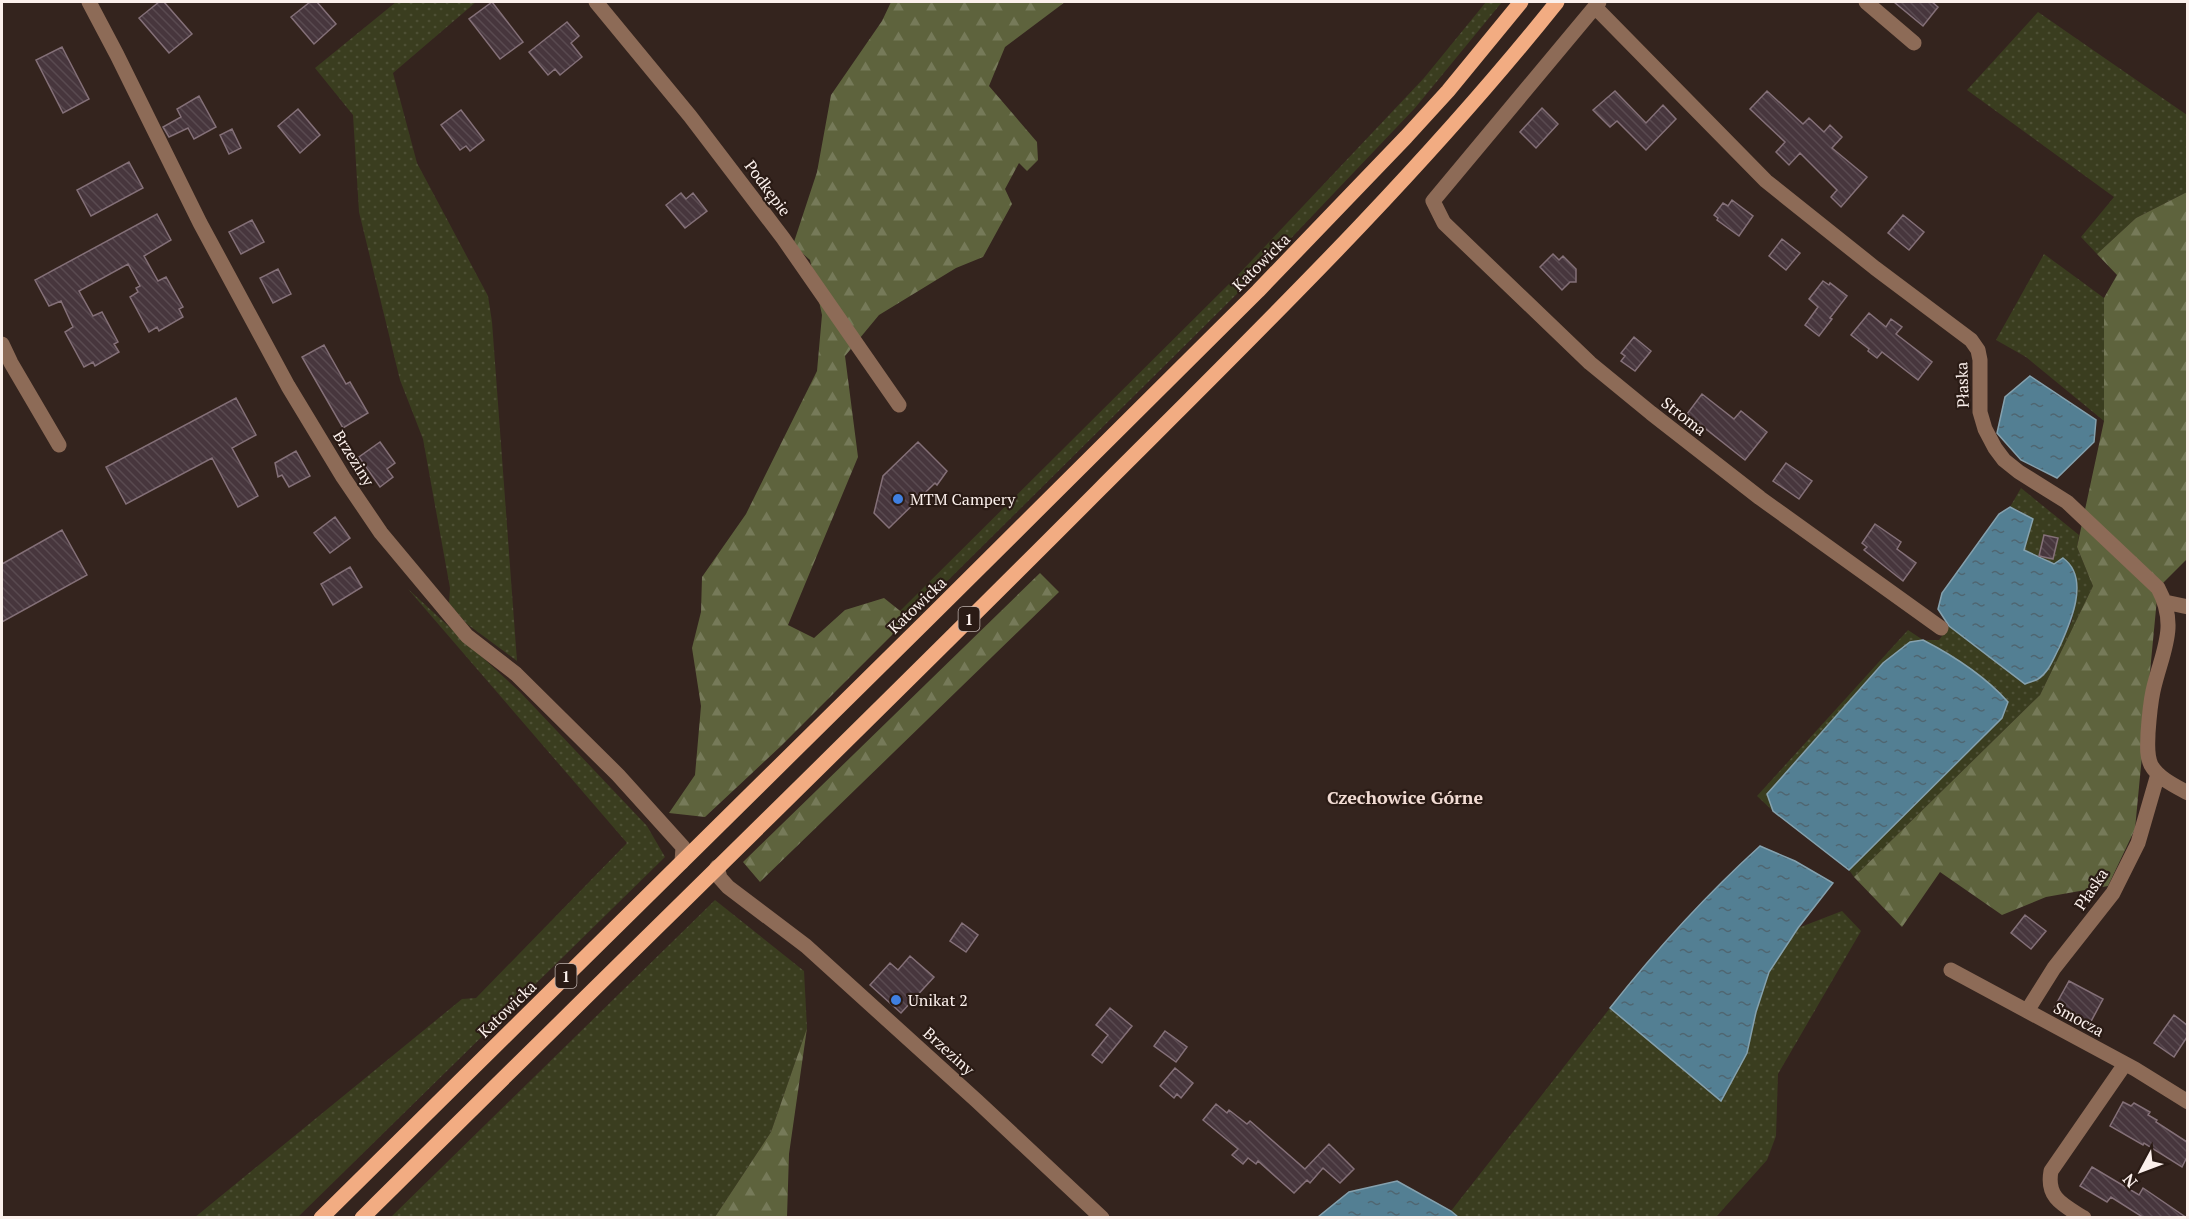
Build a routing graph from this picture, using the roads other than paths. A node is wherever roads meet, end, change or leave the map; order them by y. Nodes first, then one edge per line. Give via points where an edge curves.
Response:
1 (89, 2) edge
2 (596, 2) edge
3 (1521, 2) edge
4 (1557, 2) edge
5 (1866, 2) edge
6 (1597, 4) edge
7 (1914, 43) dead end
8 (2, 344) edge
9 (899, 405) dead end
10 (59, 445) dead end
11 (2165, 602) junction
12 (2187, 607) edge
13 (1941, 628) dead end
14 (2158, 774) junction
15 (2187, 793) edge
16 (682, 862) junction
17 (717, 867) junction
18 (1951, 970) dead end
19 (2027, 1011) junction
20 (2125, 1064) junction
21 (2187, 1102) edge
22 (321, 1218) edge
23 (362, 1218) edge
24 (1102, 1218) edge
25 (2084, 1218) edge

1 - 16 street, Brzeziny via 200,223 288,386 381,533 467,636 516,674 618,775 683,848
2 - 9 street, Podkępie via 783,238
3 - 16 main road, Katowicka / 1 via 1448,91 1354,193
4 - 17 main road, 1 via 1384,202 1040,550
5 - 7 street
6 - 11 street, Płaska via 1766,181 1971,340 1980,360 1980,412 1995,448 2019,472 2067,502 2158,588
6 - 13 street, Stroma via 1433,201 1444,223 1590,363 1760,498
8 - 10 street
11 - 12 street
11 - 14 street via 2167,643 2153,690 2147,756
14 - 15 street
14 - 19 street, Płaska via 2138,843 2114,893 2054,968
16 - 22 main road, Katowicka / 1
17 - 23 main road, 1
17 - 24 street, Brzeziny via 728,887 806,946
18 - 19 street, Smocza
19 - 20 street, Smocza
20 - 21 street, Smocza
20 - 25 street via 2051,1171 2049,1181 2055,1198

